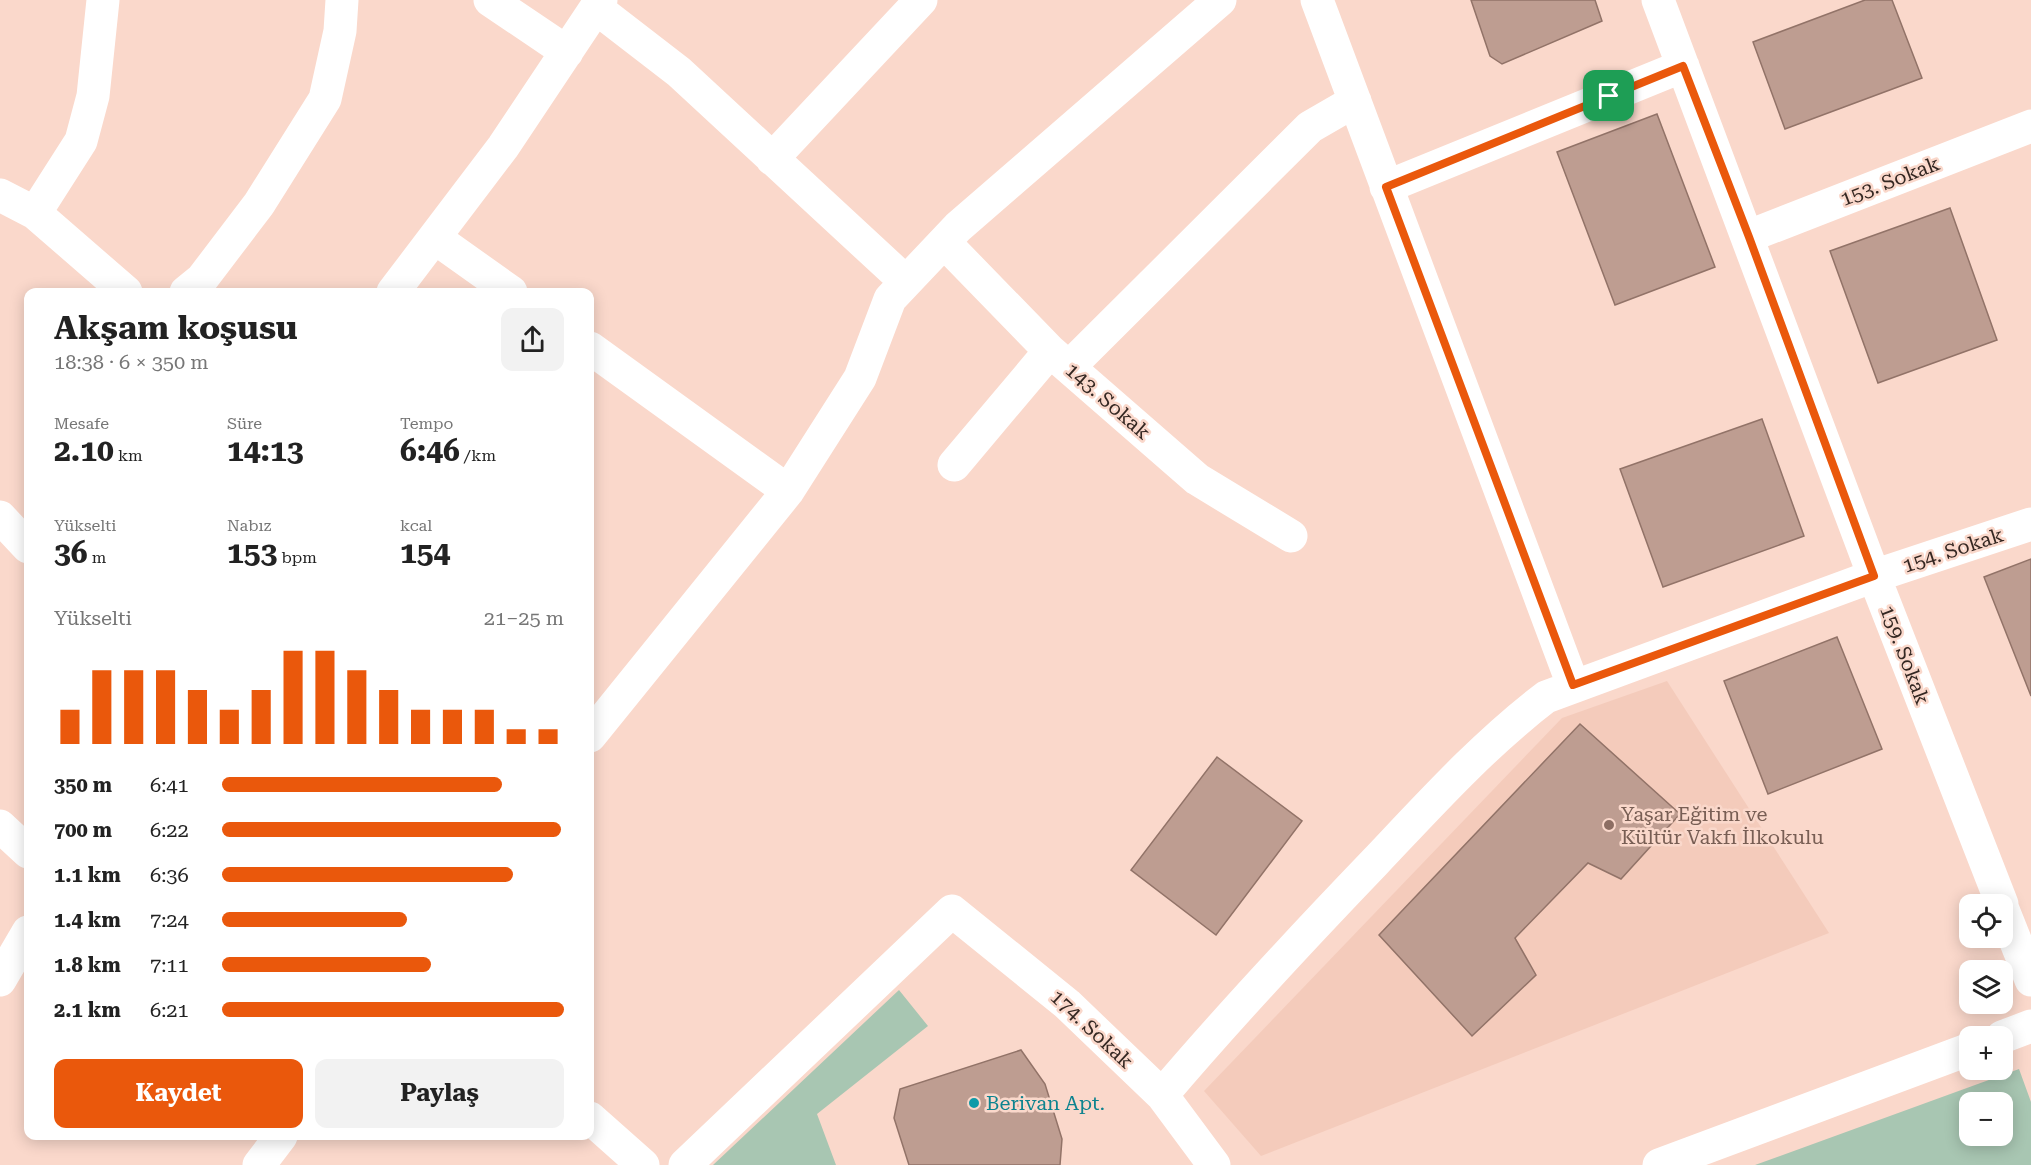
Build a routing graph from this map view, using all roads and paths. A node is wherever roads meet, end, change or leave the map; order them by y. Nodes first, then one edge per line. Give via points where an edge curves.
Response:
1 (103, 0) edge
2 (342, 0) edge
3 (490, 0) edge
4 (921, 0) edge
5 (1220, 0) edge
6 (1317, 0) edge
7 (1658, 0) edge
8 (598, 4) edge
9 (567, 52) junction
10 (1683, 66) junction
11 (1354, 101) junction
12 (2031, 126) edge
13 (772, 159) junction
14 (1386, 187) junction
15 (0, 195) edge
16 (35, 213) junction
17 (435, 237) junction
18 (1749, 237) junction
19 (944, 242) junction
20 (906, 282) junction
21 (121, 288) edge
22 (191, 288) edge
23 (396, 288) edge
24 (505, 288) edge
25 (594, 351) edge
26 (1059, 359) junction
27 (954, 465) dead end
28 (788, 491) junction
29 (0, 517) edge
30 (2031, 524) edge
31 (1291, 536) dead end
32 (24, 543) edge
33 (1874, 576) junction
34 (1573, 685) junction
35 (594, 731) edge
36 (0, 826) edge
37 (24, 848) edge
38 (1997, 894) edge
39 (2013, 934) edge
40 (24, 939) edge
41 (0, 980) edge
42 (2031, 980) edge
43 (2031, 1026) edge
44 (2013, 1033) edge
45 (1959, 1053) edge
46 (1162, 1095) junction
47 (594, 1122) edge
48 (278, 1140) edge
49 (259, 1165) edge
50 (643, 1165) edge
51 (685, 1165) edge
52 (1214, 1165) edge
53 (1659, 1165) edge

1 - 16 street via 93,96 81,141
2 - 22 street via 340,31 325,99 259,204
3 - 9 street
4 - 13 street
5 - 19 street
6 - 11 street
7 - 10 street, 159. Sokak
8 - 9 street
8 - 13 street via 679,72
9 - 17 street via 503,147
10 - 14 street
10 - 18 street, 159. Sokak
11 - 14 street
11 - 26 street via 1310,127
12 - 18 street, 153. Sokak
13 - 20 street
14 - 34 street
15 - 16 street
16 - 21 street
17 - 23 street
17 - 24 street
18 - 33 street, 159. Sokak
19 - 20 street
19 - 26 street, 143. Sokak
20 - 28 street via 890,299 860,378
25 - 28 street
26 - 27 street
26 - 31 street, 143. Sokak via 1197,479
28 - 35 street
29 - 32 street
30 - 33 street, 154. Sokak
33 - 34 street, 154. Sokak
33 - 38 street, 159. Sokak
34 - 46 street, 154. Sokak via 1546,697 1508,726 1237,1006
36 - 37 street
39 - 42 street, 159. Sokak
40 - 41 street
43 - 44 street
45 - 53 street
46 - 51 street, 174. Sokak via 1067,1004 952,911
46 - 52 street, 174. Sokak
47 - 50 street
48 - 49 street

